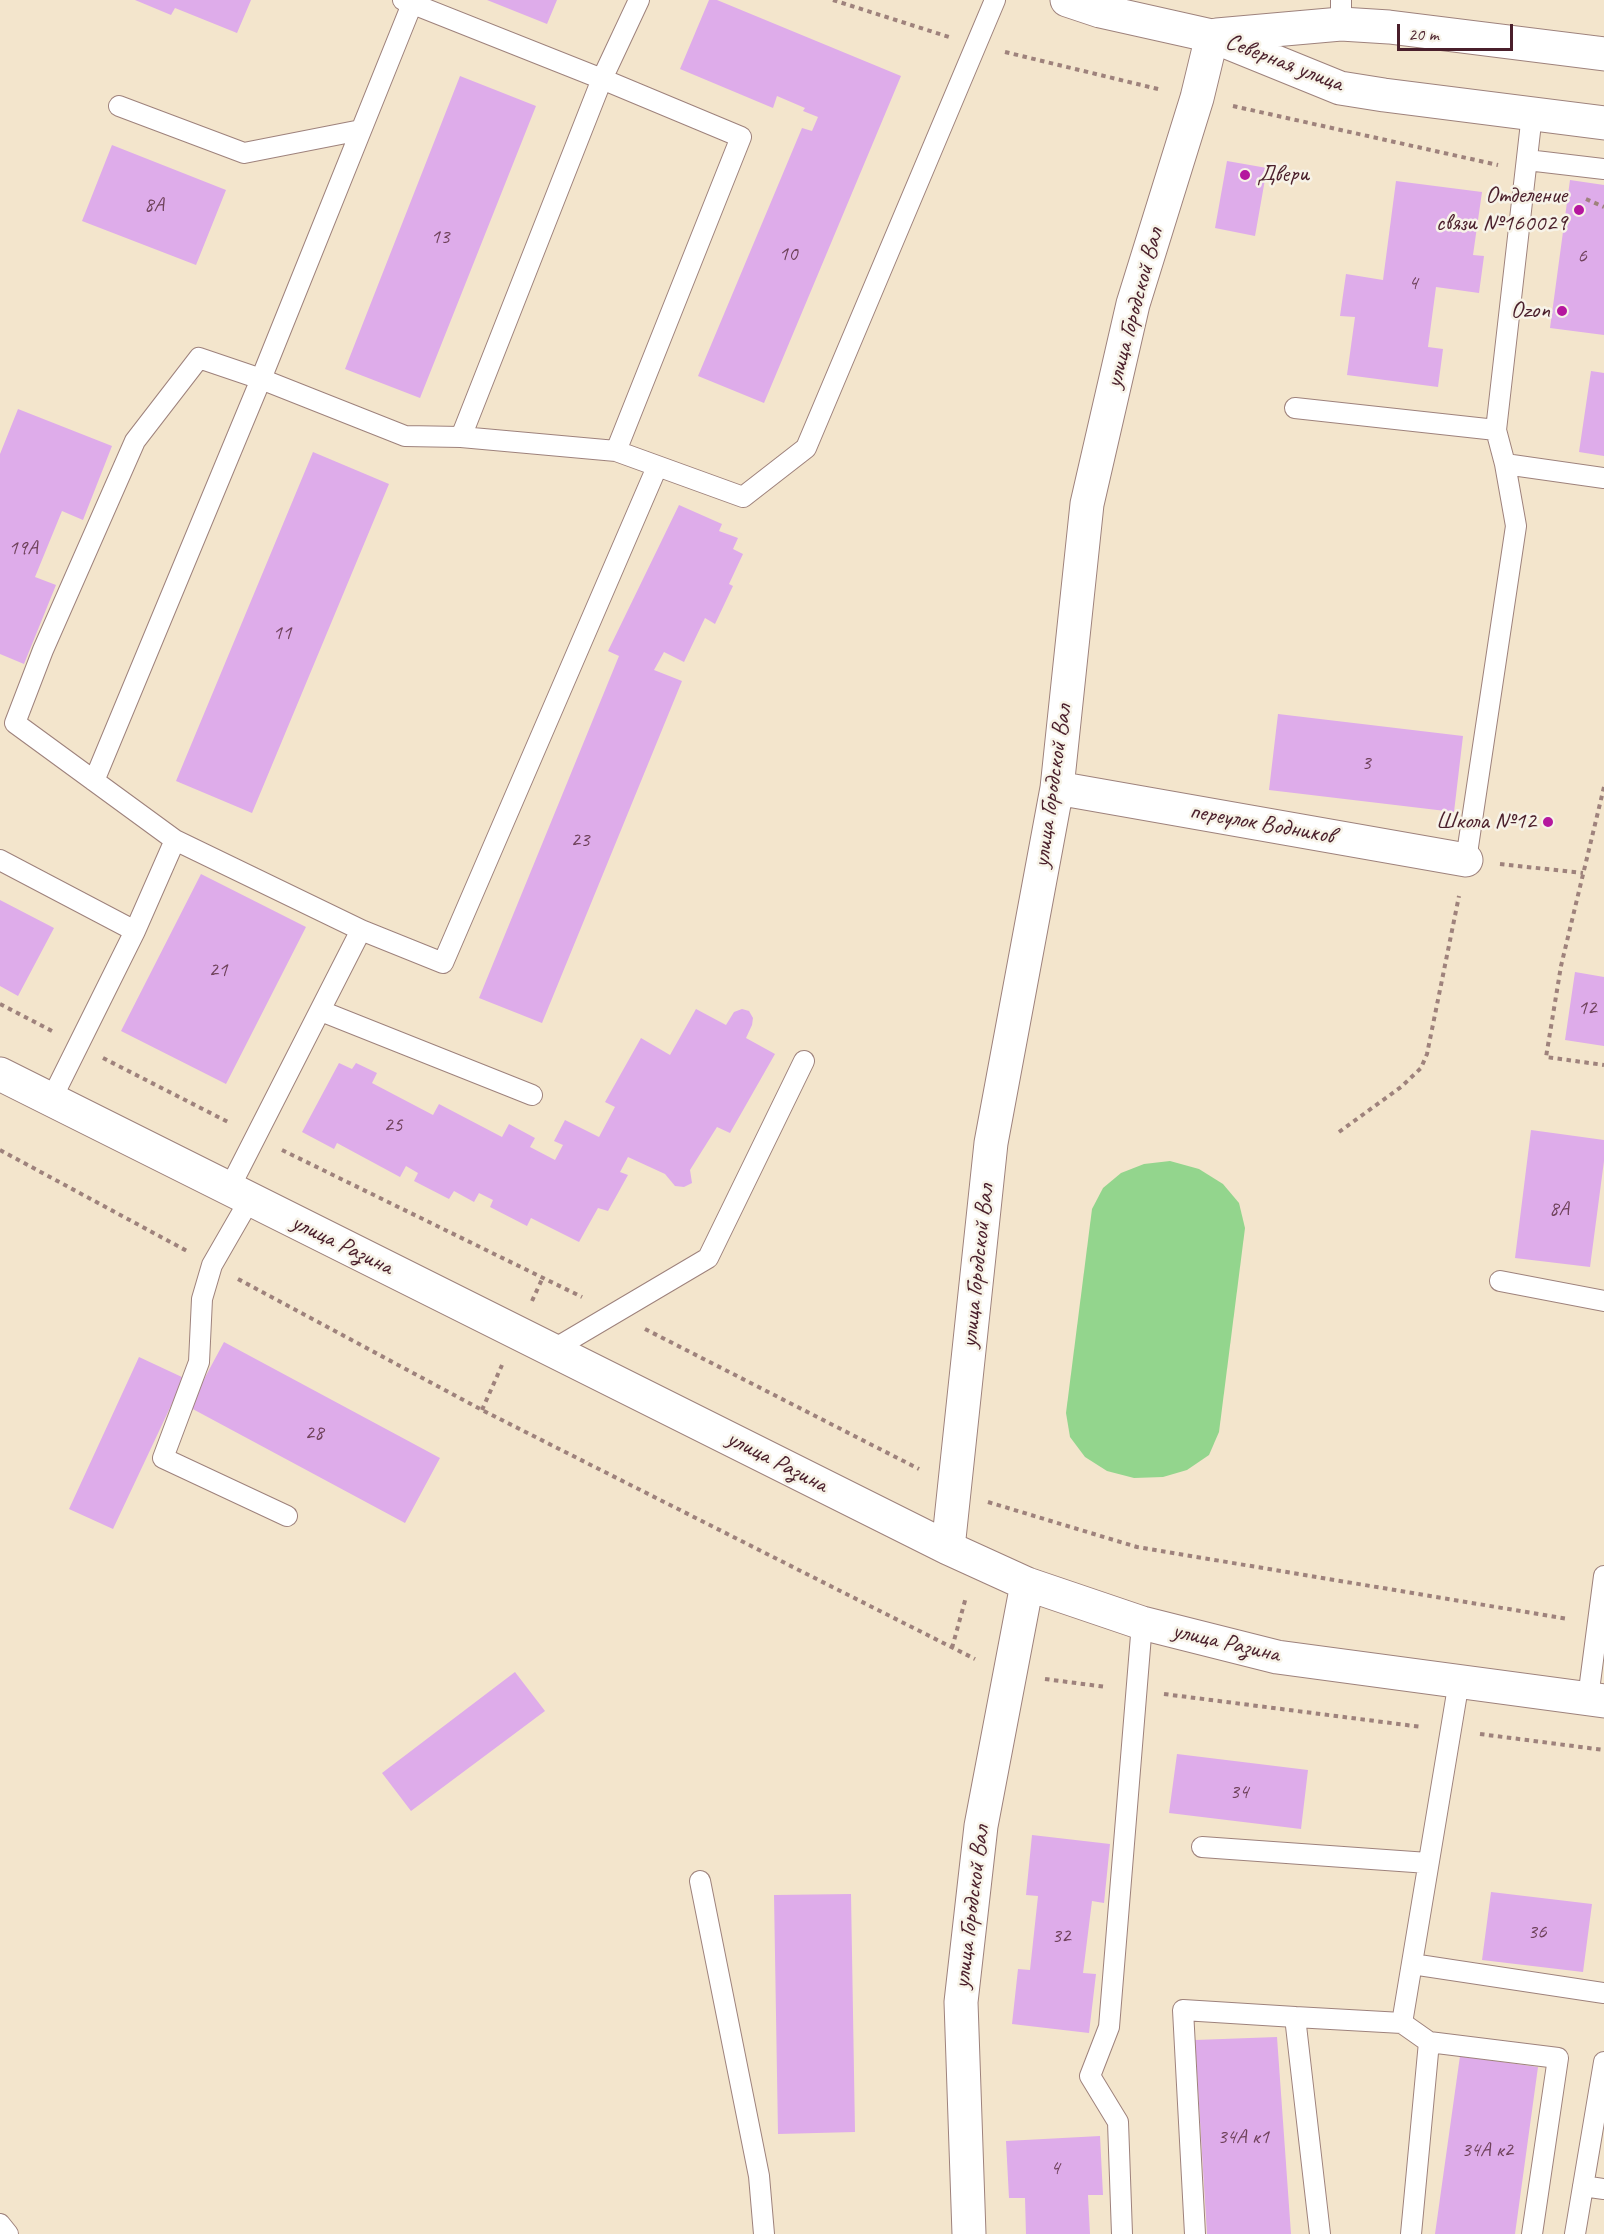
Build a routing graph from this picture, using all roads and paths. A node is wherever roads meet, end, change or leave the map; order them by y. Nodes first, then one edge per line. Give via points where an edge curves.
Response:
1 (639, 0) edge
2 (995, 0) edge
3 (1067, 0) edge
4 (407, 2) edge
5 (1341, 12) edge
6 (1212, 36) junction
7 (1604, 54) edge
8 (602, 79) junction
9 (119, 106) dead end
10 (1532, 114) junction
11 (1604, 123) edge
12 (361, 130) junction
13 (1527, 160) junction
14 (1604, 169) edge
15 (261, 379) junction
16 (1295, 408) dead end
17 (1496, 430) junction
18 (461, 437) junction
19 (616, 451) junction
20 (1505, 464) junction
21 (657, 467) junction
22 (1604, 478) edge
23 (94, 781) junction
24 (1604, 787) edge
25 (1057, 789) junction
26 (175, 840) junction
27 (0, 860) edge
28 (1466, 860) junction
29 (1583, 873) junction
30 (361, 930) junction
31 (135, 931) junction
32 (0, 1004) edge
33 (321, 1011) junction
34 (78, 1045) junction
35 (804, 1061) dead end
36 (1604, 1065) edge
37 (0, 1074) edge
38 (532, 1095) dead end
39 (51, 1100) junction
40 (1339, 1132) dead end
41 (257, 1138) junction
42 (0, 1150) edge
43 (240, 1194) junction
44 (212, 1265) junction
45 (1500, 1281) dead end
46 (1604, 1301) edge
47 (615, 1313) junction
48 (554, 1349) junction
49 (954, 1487) junction
50 (287, 1516) dead end
51 (948, 1548) junction
52 (1604, 1576) edge
53 (1027, 1584) junction
54 (1142, 1623) junction
55 (1597, 1623) junction
56 (1010, 1675) junction
57 (1459, 1681) junction
58 (1137, 1691) junction
59 (1596, 1700) edge
60 (1450, 1731) junction
61 (1604, 1750) edge
62 (1202, 1847) dead end
63 (1428, 1863) junction
64 (700, 1881) dead end
65 (1412, 1964) junction
66 (1604, 1993) edge
67 (1295, 2017) junction
68 (1402, 2023) junction
69 (1429, 2042) junction
70 (1604, 2062) edge
71 (1583, 2186) junction
72 (1604, 2189) edge
73 (0, 2224) edge
74 (8, 2234) edge
75 (764, 2234) edge
76 (969, 2234) edge
77 (1122, 2234) edge
78 (1196, 2234) edge
79 (1320, 2234) edge
80 (1411, 2234) edge
81 (1532, 2234) edge
82 (1575, 2234) edge

1 - 8 lane
2 - 21 lane via 806,448 743,496
3 - 6 street
4 - 8 lane
4 - 12 lane
5 - 6 street, Северная улица
5 - 7 street, Северная улица via 1389,27
6 - 10 street, Северная улица via 1340,88
6 - 25 street, улица Городской Вал via 1197,98 1133,304 1087,504
8 - 18 lane
8 - 19 lane via 741,137
9 - 12 lane via 244,153
10 - 11 street, Северная улица
10 - 13 lane
12 - 15 lane
13 - 14 lane
13 - 17 lane
15 - 18 lane via 405,436
15 - 23 lane
15 - 23 lane via 199,358 135,441 43,650 15,723
16 - 17 lane
17 - 20 lane
18 - 19 lane
19 - 21 lane
20 - 22 lane
20 - 28 lane via 1516,526
21 - 30 lane via 443,963
23 - 26 lane
24 - 29 path
25 - 28 street, переулок Водников
25 - 49 street, улица Городской Вал via 991,1143
26 - 30 lane
26 - 31 lane
27 - 31 lane
28 - 29 path
28 - 40 path via 1421,1068
29 - 36 path via 1561,966 1546,1057
30 - 33 lane
31 - 34 lane
32 - 34 path
33 - 38 lane
33 - 41 lane
34 - 39 lane
34 - 41 path
35 - 47 lane via 708,1258
37 - 39 street, улица Разина
39 - 43 street, улица Разина
41 - 43 lane
41 - 47 path
42 - 44 path
43 - 44 lane
43 - 48 street, улица Разина
44 - 50 lane via 202,1299 199,1362 163,1458
44 - 56 path via 482,1410
45 - 46 lane
47 - 48 lane
47 - 49 path
48 - 51 street, улица Разина
49 - 51 street, улица Городской Вал
49 - 55 path via 993,1504 1137,1547
51 - 53 street, улица Разина
52 - 55 lane
53 - 54 street, улица Разина
53 - 56 street, улица Городской Вал
54 - 57 street, улица Разина via 1277,1657
54 - 58 lane
55 - 59 lane
56 - 58 path
56 - 76 street, улица Городской Вал via 981,1826 961,2002
57 - 59 street, улица Разина
57 - 60 lane
58 - 60 path
58 - 77 lane via 1109,2027 1090,2076 1118,2122
60 - 61 path
60 - 63 lane
62 - 63 lane
63 - 65 lane
64 - 75 lane via 759,2176
65 - 66 lane
65 - 68 lane
67 - 68 lane
67 - 78 lane via 1182,2010
67 - 79 lane
68 - 69 lane
69 - 80 lane
69 - 81 lane via 1558,2058
70 - 71 lane
71 - 72 lane
71 - 82 lane
73 - 74 lane

